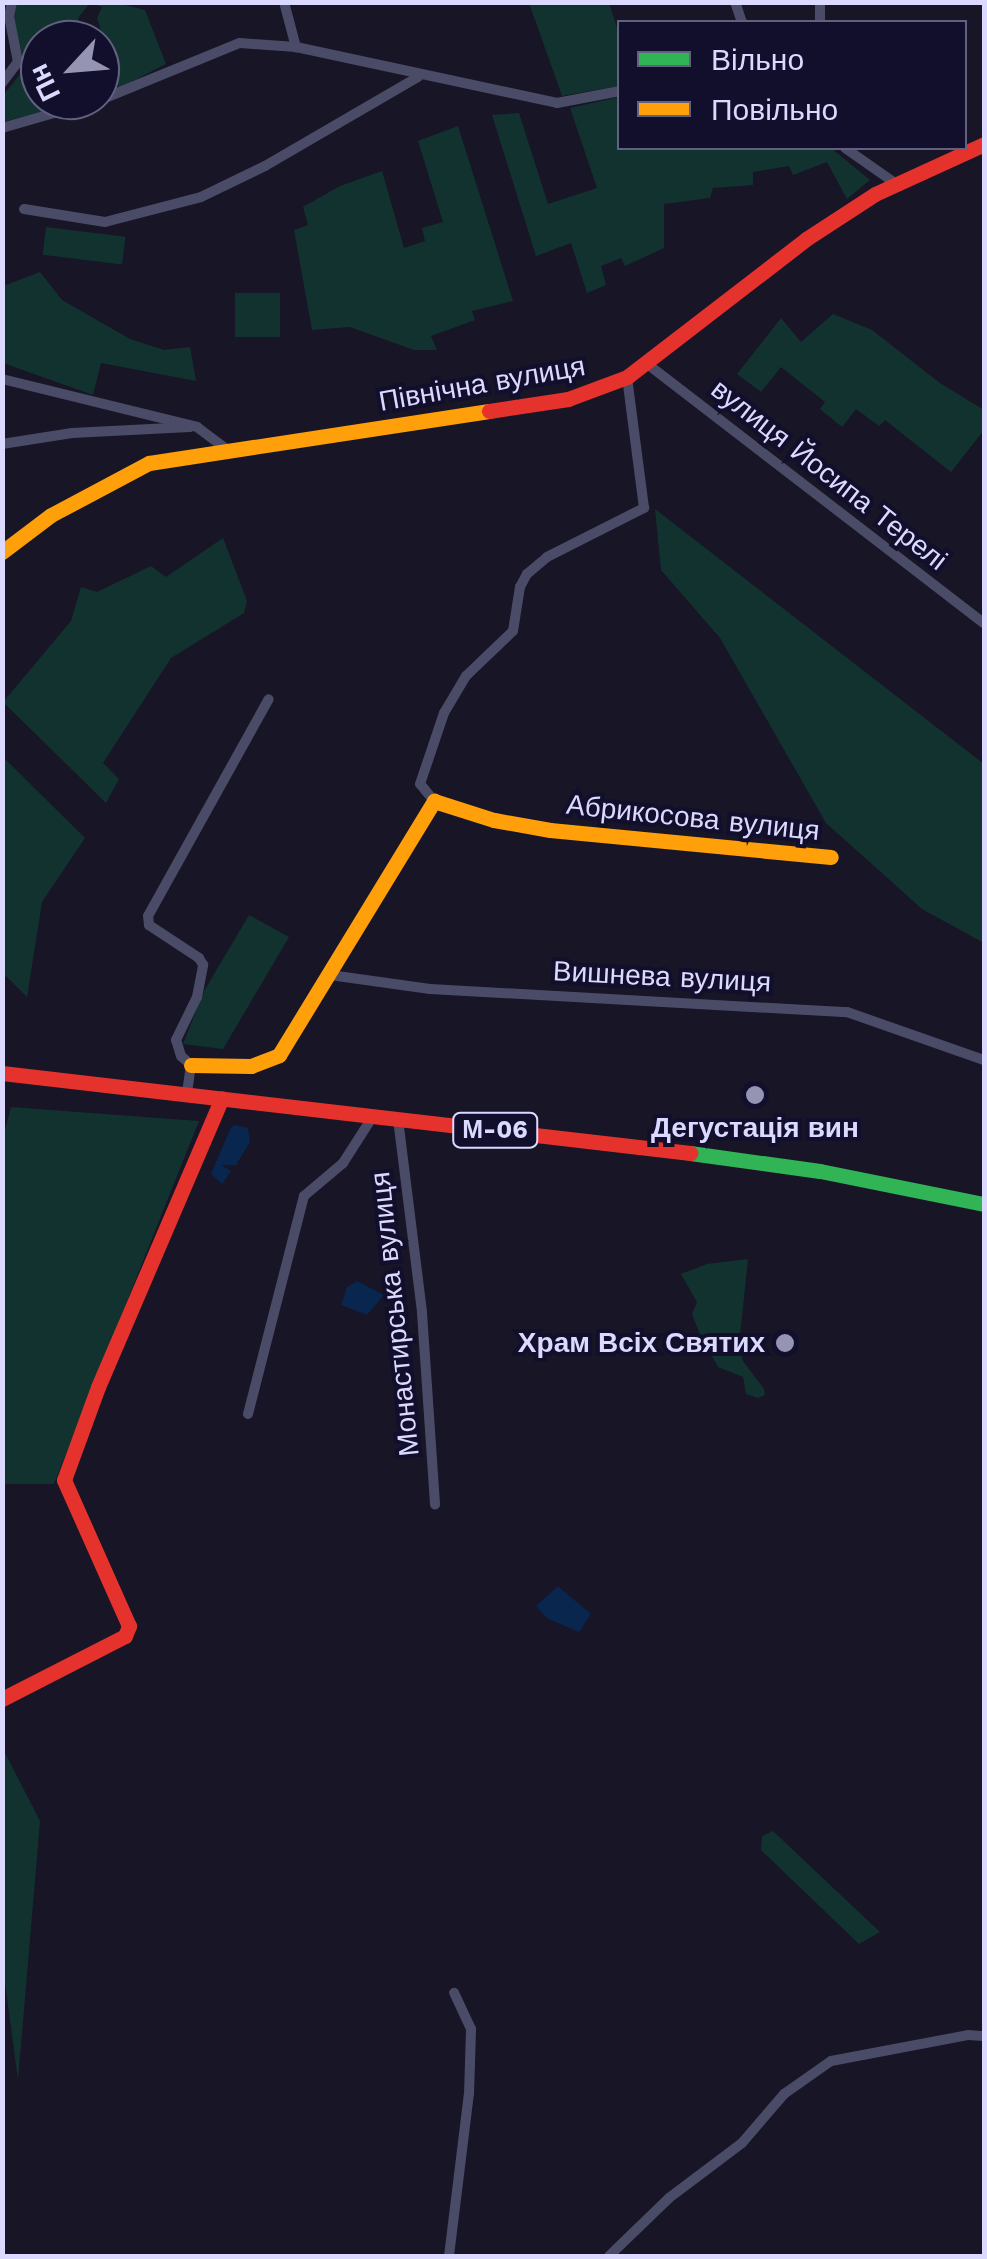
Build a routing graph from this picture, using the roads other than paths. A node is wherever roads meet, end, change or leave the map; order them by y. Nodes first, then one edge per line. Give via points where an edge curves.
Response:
1 (12, 2) edge
2 (284, 2) edge
3 (296, 47) junction
4 (418, 76) junction
5 (2, 83) edge
6 (120, 92) edge
7 (617, 92) edge
8 (30, 120) edge
9 (2, 128) edge
10 (984, 144) edge
11 (848, 150) edge
12 (895, 182) junction
13 (24, 209) dead end
14 (646, 363) junction
15 (626, 377) junction
16 (2, 378) edge
17 (197, 426) junction
18 (2, 444) edge
19 (225, 448) junction
20 (2, 552) edge
21 (984, 623) edge
22 (270, 699) dead end
23 (434, 801) junction
24 (831, 857) dead end
25 (330, 975) junction
26 (984, 1060) edge
27 (190, 1065) junction
28 (2, 1073) edge
29 (186, 1093) junction
30 (222, 1098) junction
31 (373, 1116) junction
32 (398, 1118) junction
33 (984, 1204) edge
34 (248, 1414) dead end
35 (435, 1505) dead end
36 (2, 1699) edge
37 (454, 1992) dead end
38 (984, 2036) edge
39 (448, 2256) edge
40 (609, 2256) edge

1 - 5 street via 18,62
2 - 3 street
3 - 4 street
3 - 6 street via 240,43
4 - 7 street via 557,103
4 - 13 street via 201,197 105,222
8 - 9 street
10 - 12 main road, Північна вулиця
11 - 12 street
12 - 14 main road, Північна вулиця via 806,240
14 - 15 main road, Північна вулиця
14 - 21 street, вулиця Йосипа Терелі
15 - 19 main road, Північна вулиця via 568,399
15 - 23 street via 644,508 527,574 514,631 466,676 444,713 420,784
16 - 17 street
17 - 18 street
17 - 19 street
19 - 20 main road, Північна вулиця via 128,472
22 - 27 street via 148,916 150,925 203,965 176,1040
23 - 24 main road, Абрикосова вулиця via 550,830
23 - 25 main road
25 - 26 street, Вишнева вулиця via 430,989 847,1012
25 - 27 main road via 270,1061 235,1068
27 - 29 street
28 - 29 main road, М-06
29 - 30 main road, М-06
30 - 31 main road, М-06
30 - 36 main road via 64,1480 128,1626 125,1636
31 - 32 main road, М-06
31 - 34 street, Монастирська вулиця via 342,1163 304,1196
32 - 33 main road, М-06 via 820,1171
32 - 35 street, Монастирська вулиця
37 - 39 street via 471,2030
38 - 40 street via 831,2061 784,2094 742,2143

